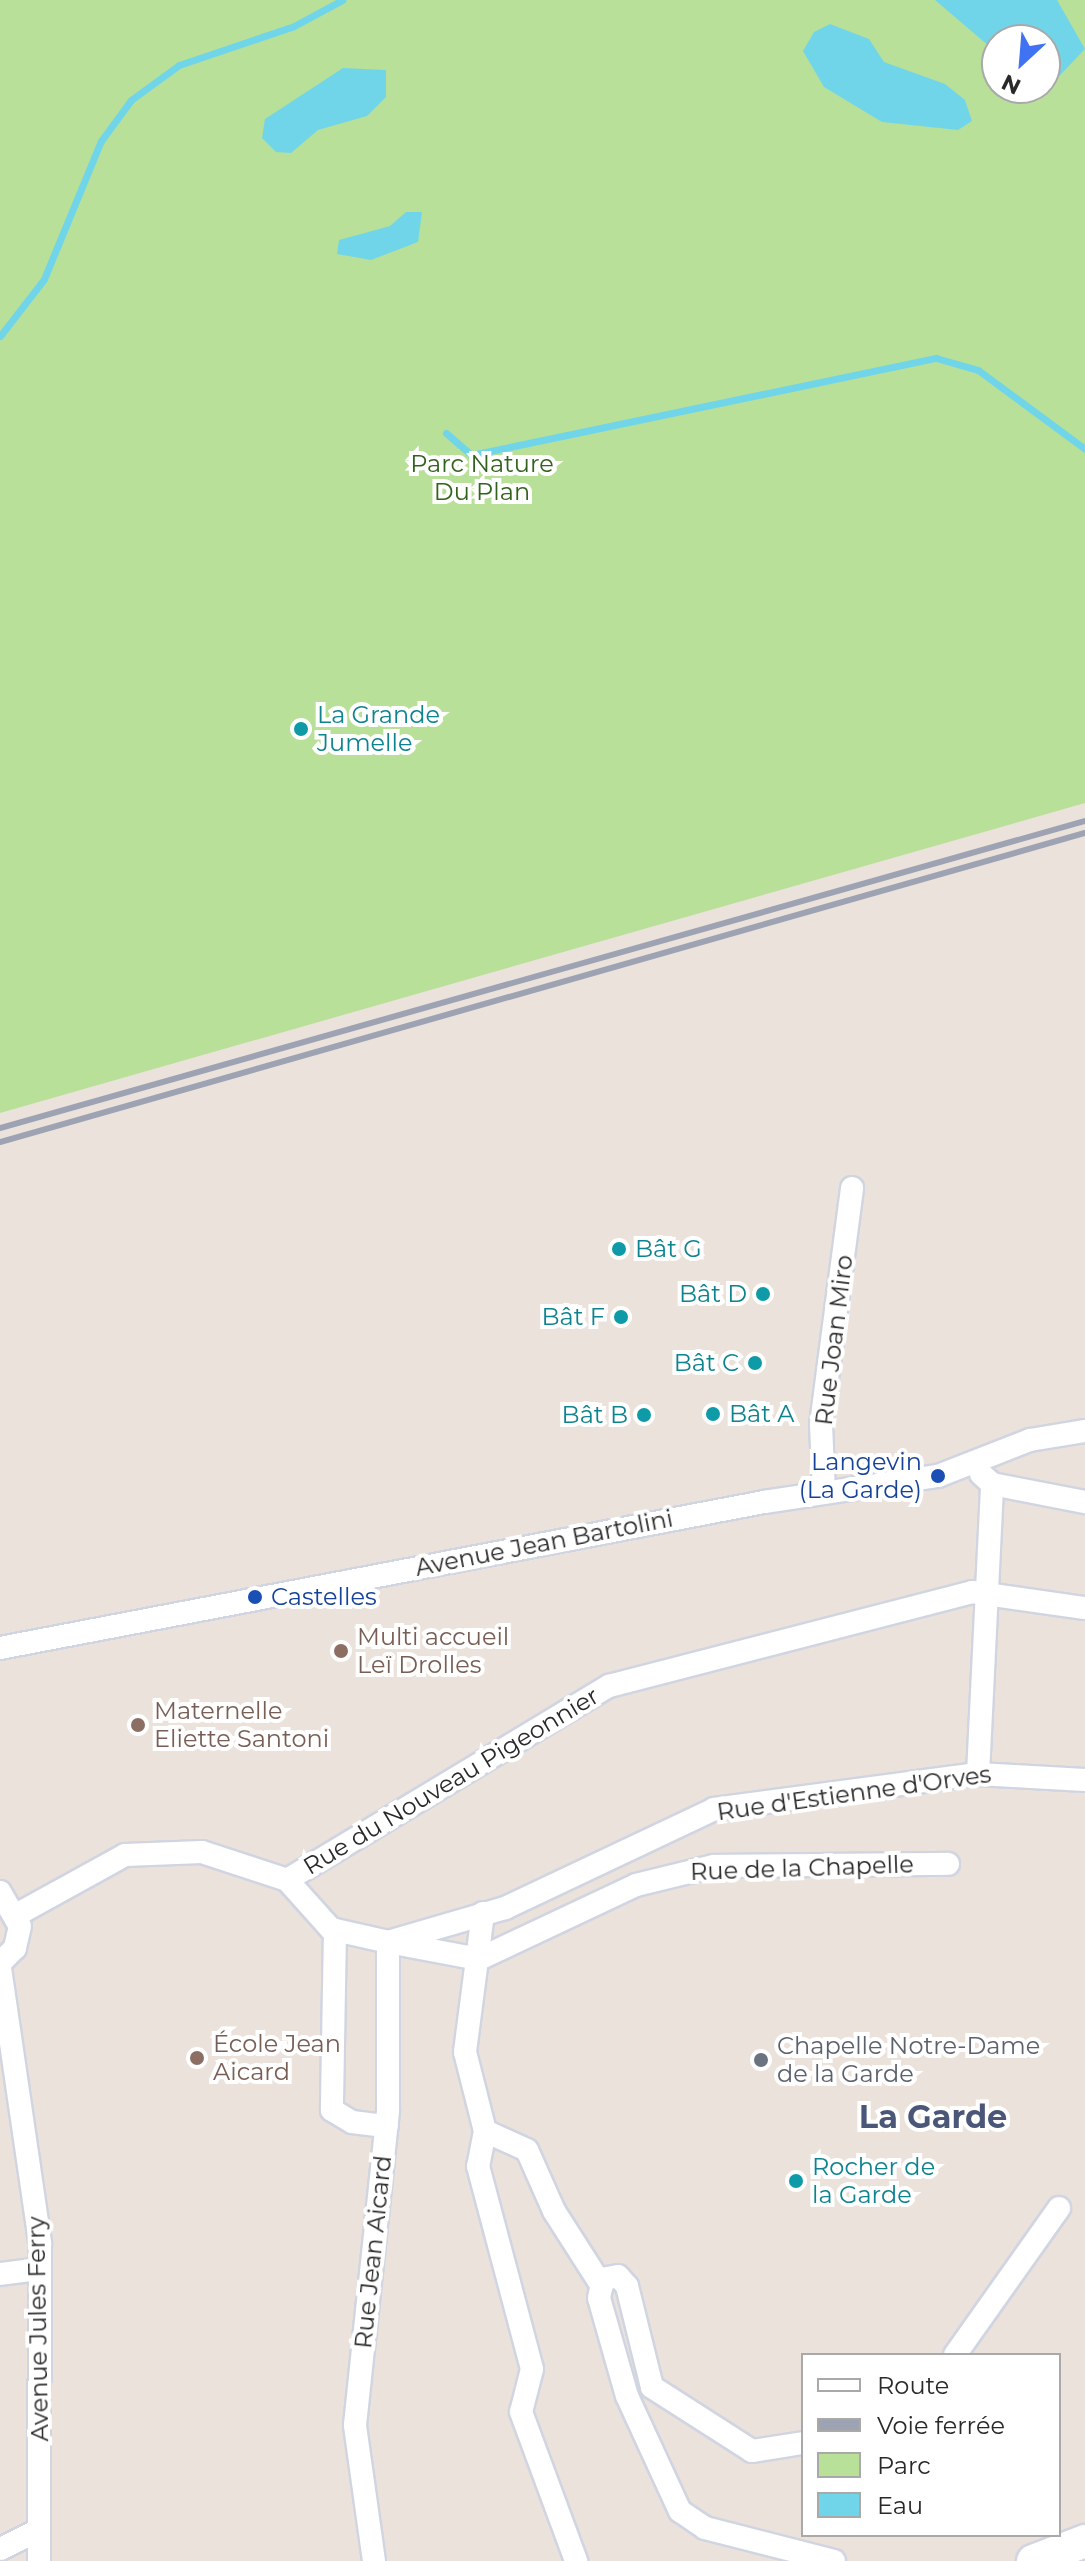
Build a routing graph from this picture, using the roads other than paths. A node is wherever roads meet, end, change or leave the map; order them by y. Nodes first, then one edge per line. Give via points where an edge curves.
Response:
1 (852, 1188) dead end
2 (1085, 1431) edge
3 (973, 1463) junction
4 (992, 1484) junction
5 (824, 1493) junction
6 (1085, 1502) edge
7 (982, 1593) junction
8 (1085, 1608) edge
9 (0, 1648) edge
10 (978, 1774) junction
11 (1085, 1780) edge
12 (948, 1864) dead end
13 (287, 1880) junction
14 (0, 1892) edge
15 (483, 1913) junction
16 (18, 1914) junction
17 (335, 1930) junction
18 (388, 1942) junction
19 (479, 1959) junction
20 (0, 1966) edge
21 (387, 2126) junction
22 (485, 2131) junction
23 (1059, 2208) dead end
24 (40, 2269) junction
25 (0, 2274) edge
26 (602, 2286) junction
27 (956, 2353) edge
28 (801, 2443) edge
29 (1085, 2541) edge
30 (0, 2549) edge
31 (38, 2550) edge
32 (374, 2561) edge
33 (576, 2561) edge
34 (834, 2561) edge
35 (1033, 2561) edge

1 - 5 street, Rue Joan Miro via 821,1424
2 - 3 street, Avenue Jean Bartolini via 1030,1440
3 - 4 street
3 - 5 street, Avenue Jean Bartolini via 938,1476
4 - 6 street
4 - 7 street
5 - 9 street, Avenue Jean Bartolini
7 - 8 street, Rue du Nouveau Pigeonnier
7 - 10 street
7 - 13 street, Rue du Nouveau Pigeonnier via 609,1686
10 - 11 street, Rue d'Estienne d'Orves
10 - 15 street, Rue d'Estienne d'Orves via 714,1809
12 - 19 street, Rue de la Chapelle via 675,1871
13 - 16 street, Rue du Nouveau Pigeonnier via 202,1852 125,1855
13 - 17 street
14 - 16 street
15 - 18 street, Rue d'Estienne d'Orves
15 - 19 street
16 - 20 street via 19,1937
17 - 18 street, Rue d'Estienne d'Orves
17 - 21 street via 332,2110 352,2122
18 - 19 street
18 - 21 street, Rue Jean Aicard
19 - 22 street via 465,2052
20 - 24 street, Avenue Jules Ferry
21 - 32 street, Rue Jean Aicard via 355,2425
22 - 26 street via 527,2150 554,2211
22 - 33 street via 478,2166 491,2234 532,2369 521,2412
23 - 27 street
24 - 25 street
24 - 31 street, Avenue Jules Ferry
26 - 28 street via 618,2276 627,2286 652,2387 752,2451
26 - 34 street via 627,2396 691,2523
29 - 35 street
30 - 31 street

